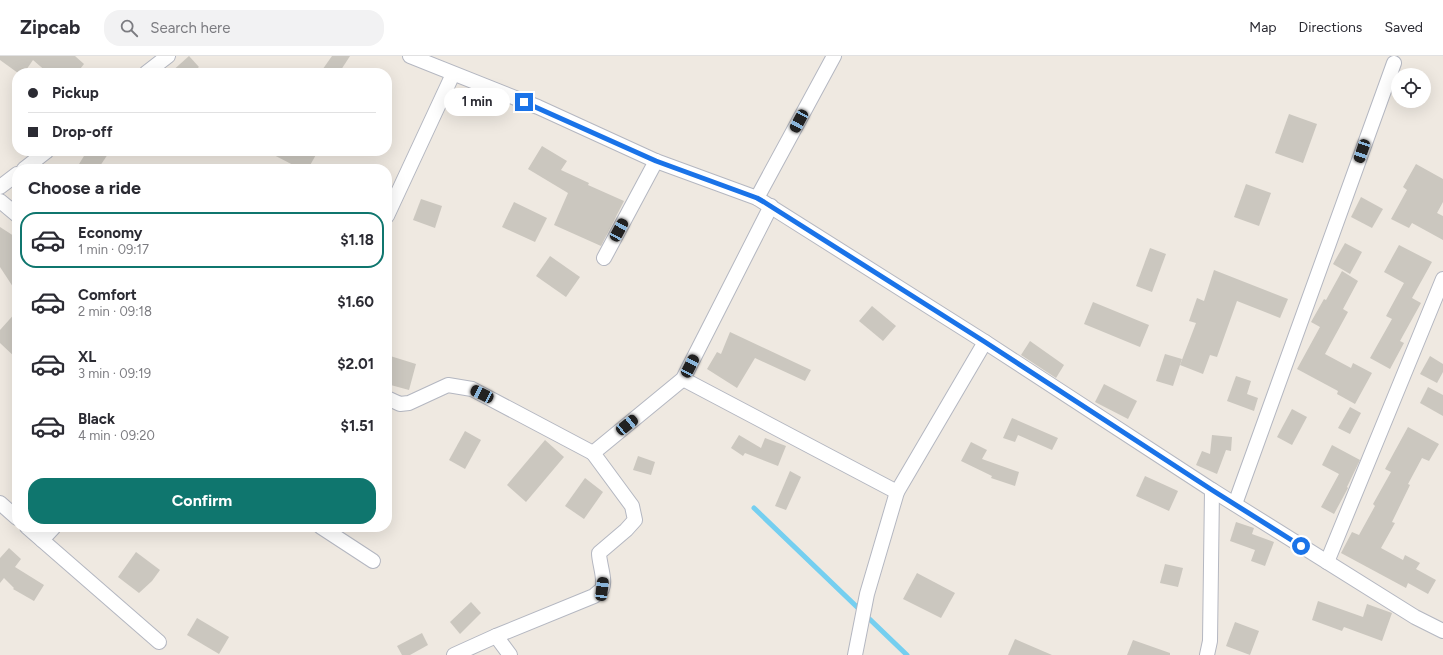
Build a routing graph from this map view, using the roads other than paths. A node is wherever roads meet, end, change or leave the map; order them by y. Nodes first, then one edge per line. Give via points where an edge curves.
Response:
1 (168, 56) edge
2 (410, 56) edge
3 (834, 56) edge
4 (1394, 63) dead end
5 (152, 68) edge
6 (453, 74) junction
7 (41, 156) edge
8 (656, 161) junction
9 (30, 164) edge
10 (12, 178) edge
11 (0, 187) edge
12 (757, 198) junction
13 (0, 201) edge
14 (392, 205) edge
15 (771, 206) junction
16 (12, 211) edge
17 (604, 258) dead end
18 (1443, 279) edge
19 (985, 342) junction
20 (683, 379) junction
21 (392, 400) edge
22 (593, 452) junction
23 (1212, 490) junction
24 (897, 492) junction
25 (0, 503) edge
26 (1235, 504) junction
27 (12, 514) edge
28 (33, 532) edge
29 (49, 532) edge
30 (329, 532) edge
31 (42, 540) junction
32 (373, 561) dead end
33 (1327, 562) junction
34 (1443, 631) edge
35 (496, 636) junction
36 (159, 642) dead end
37 (856, 649) edge
38 (454, 655) edge
39 (510, 655) edge
40 (1207, 655) edge

1 - 5 street
2 - 6 street
3 - 12 street
4 - 26 street
6 - 8 street via 538,108
6 - 14 street
7 - 9 street
8 - 12 street
8 - 17 street
10 - 11 street
12 - 15 street
13 - 16 street
15 - 19 street
15 - 20 street
18 - 33 street
19 - 23 street
19 - 24 street
20 - 22 street
20 - 24 street
21 - 22 street via 400,404 409,403 448,385 472,389
22 - 35 street via 632,506 635,520 600,553 602,589 594,596
23 - 26 street
23 - 40 street via 1210,641
24 - 37 street via 867,594
25 - 27 street
26 - 33 street
28 - 31 street
29 - 31 street
30 - 32 street
31 - 36 street
33 - 34 street via 1415,617
35 - 38 street
35 - 39 street

